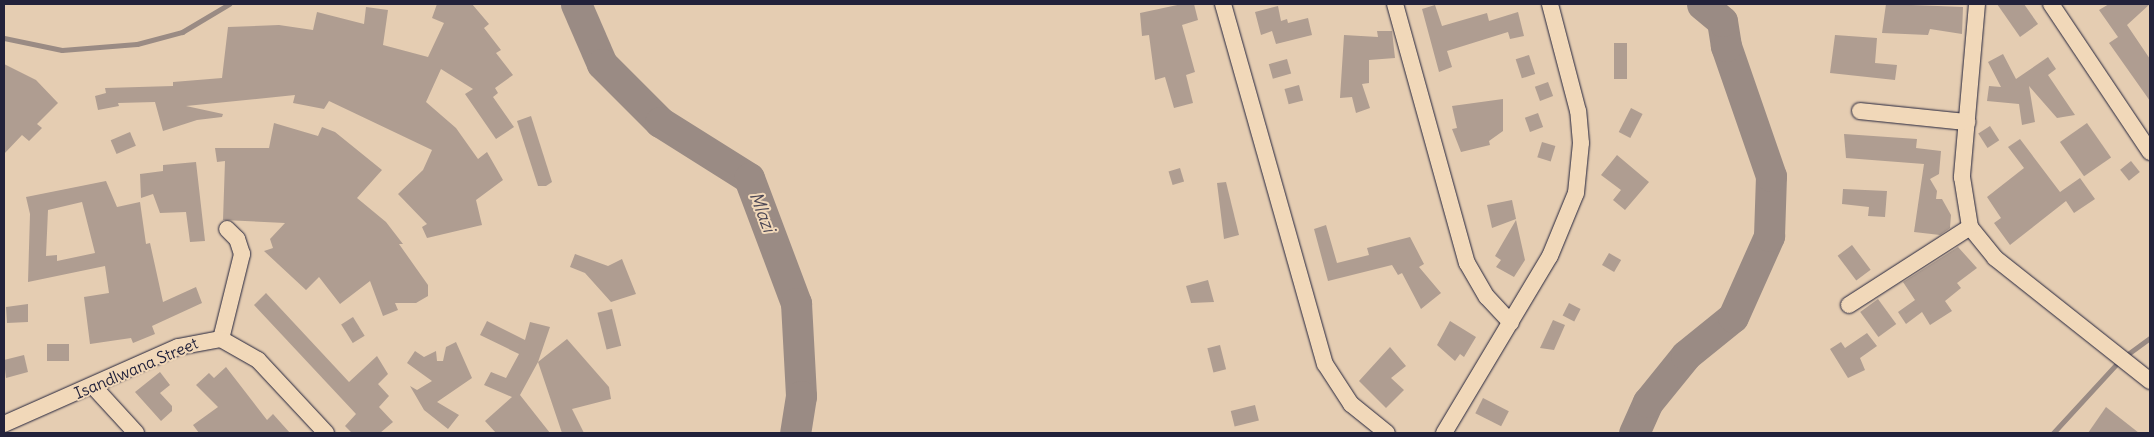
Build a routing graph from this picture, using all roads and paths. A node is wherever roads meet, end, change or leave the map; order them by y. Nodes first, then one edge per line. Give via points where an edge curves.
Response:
1 (1223, 4) edge
2 (1395, 4) edge
3 (1550, 4) edge
4 (1977, 4) edge
5 (2051, 4) edge
6 (1860, 111) dead end
7 (1966, 122) junction
8 (2150, 152) edge
9 (1970, 227) junction
10 (227, 229) dead end
11 (1849, 305) dead end
12 (1511, 323) junction
13 (221, 339) junction
14 (2150, 381) edge
15 (93, 386) junction
16 (4, 424) edge
17 (136, 433) edge
18 (326, 433) edge
19 (1388, 433) edge
20 (1444, 433) edge

1 - 19 street via 1325,364 1351,404
2 - 12 street via 1467,263 1487,297
3 - 12 street via 1578,111 1580,174 1562,233
4 - 7 street
5 - 8 street
6 - 7 street
7 - 9 street via 1963,197
9 - 11 street
9 - 14 street via 1996,258
10 - 13 street via 237,239 242,254
12 - 20 street
13 - 15 street, Isandlwana Street via 178,347
13 - 18 street, Isandlwana Street via 258,360
15 - 16 street, Isandlwana Street
15 - 17 street

